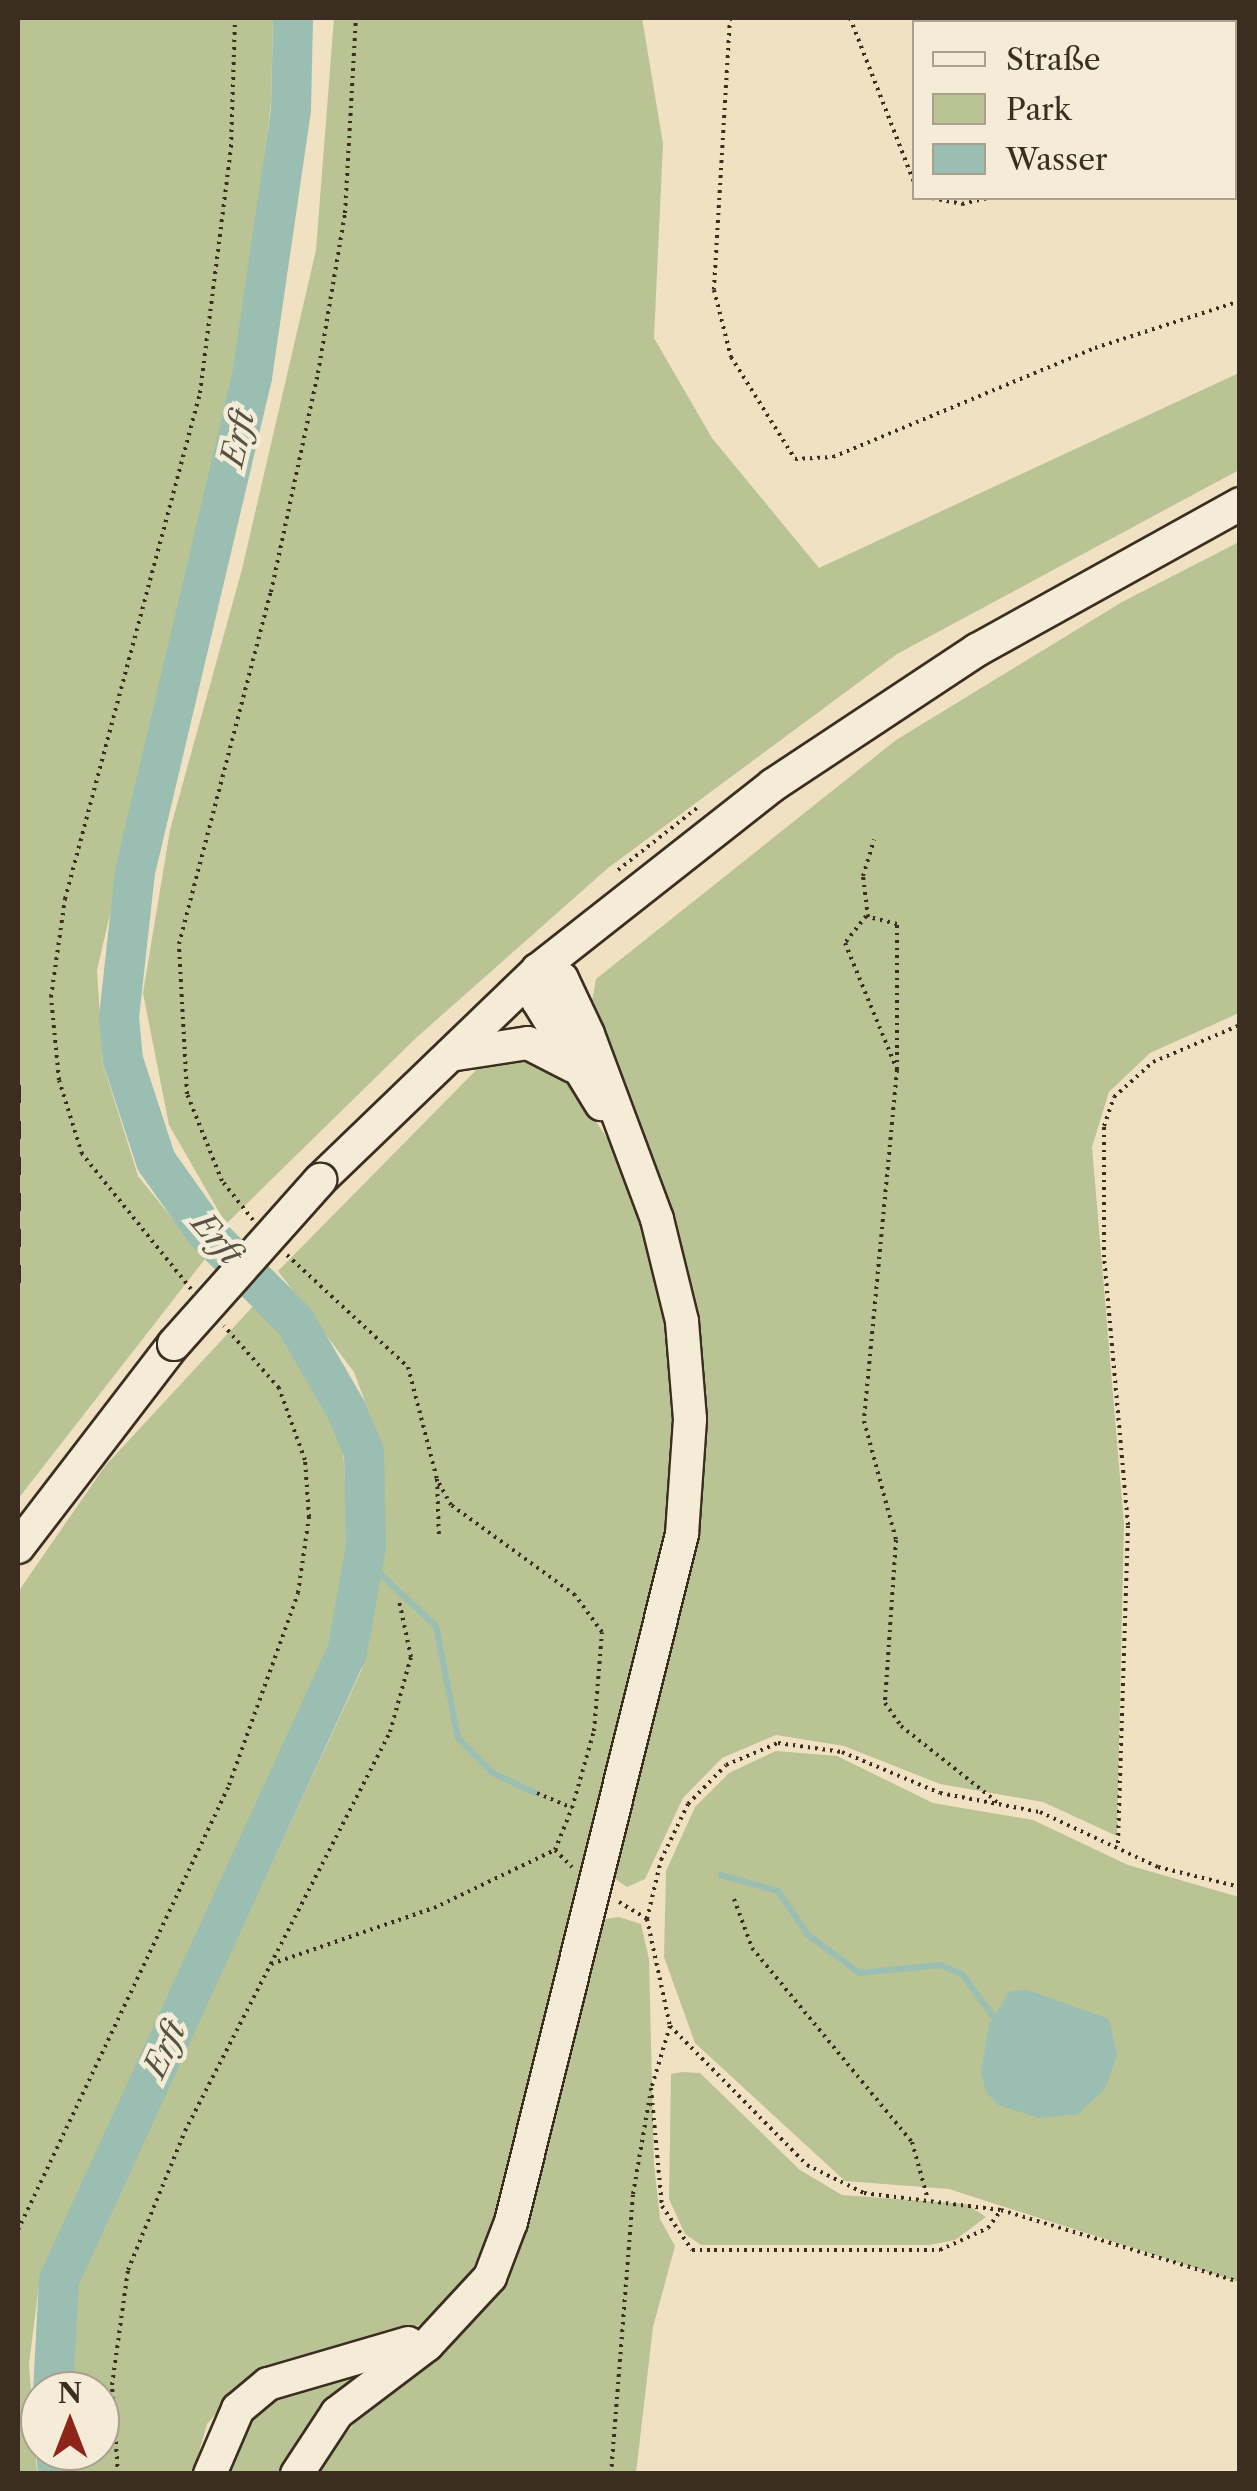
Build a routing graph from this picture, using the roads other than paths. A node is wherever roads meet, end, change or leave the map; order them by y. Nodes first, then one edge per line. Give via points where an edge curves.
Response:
1 (1240, 504) edge
2 (538, 970) junction
3 (442, 1059) junction
4 (575, 1068) junction
5 (621, 1132) junction
6 (24, 1537) edge
7 (456, 2319) junction
8 (210, 2474) edge
9 (297, 2474) edge

1 - 2 main road via 890,704 732,816
2 - 3 main road
2 - 4 main road via 538,1001
2 - 5 main road via 562,979
3 - 4 main road via 518,1042 552,1050
3 - 6 main road, bridge via 320,1180 174,1344
4 - 5 main road
5 - 7 main road via 657,1219 682,1321 689,1474 597,1889 511,2222 490,2277
7 - 8 main road via 402,2346 268,2384 238,2409
7 - 9 main road via 337,2414

